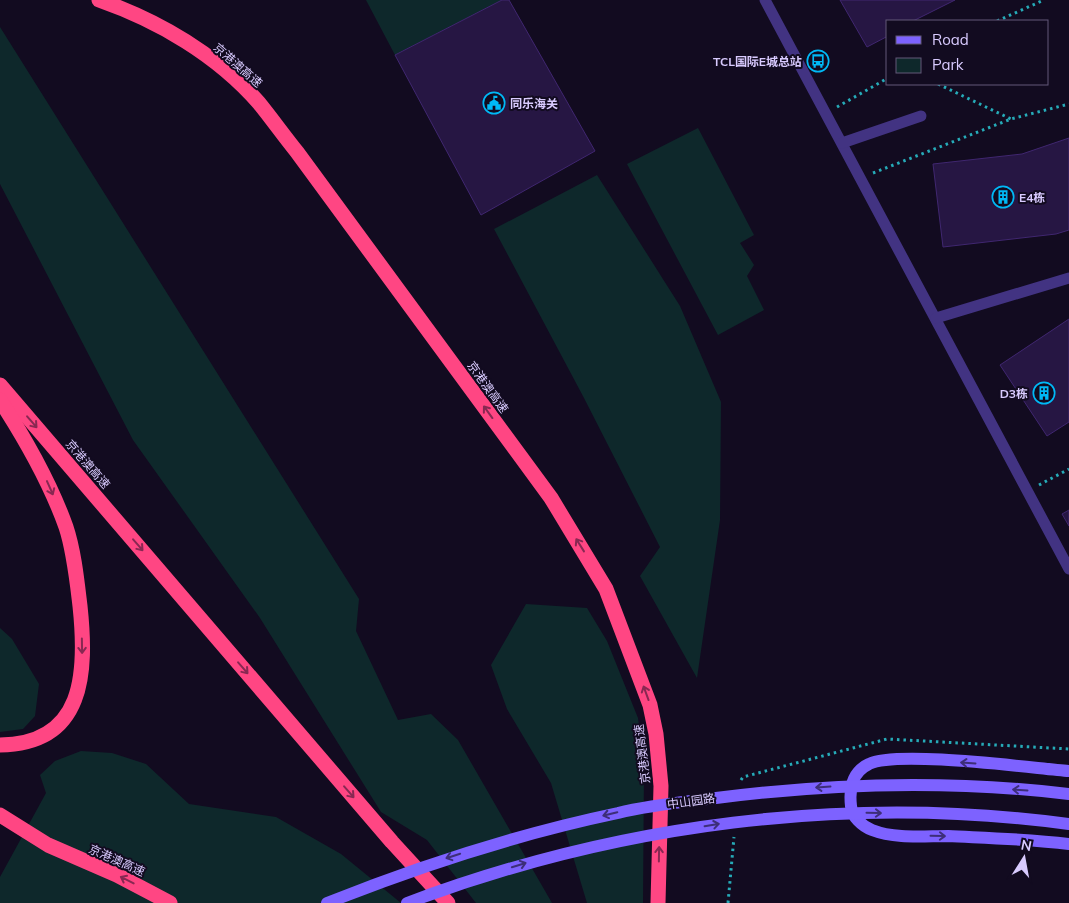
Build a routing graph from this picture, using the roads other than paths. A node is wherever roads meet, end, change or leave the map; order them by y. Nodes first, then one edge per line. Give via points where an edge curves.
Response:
1 (100, 0) edge
2 (765, 0) edge
3 (921, 116) dead end
4 (842, 143) junction
5 (1069, 278) edge
6 (936, 318) junction
7 (0, 384) edge
8 (0, 400) edge
9 (1069, 569) edge
10 (0, 745) edge
11 (1069, 771) edge
12 (1069, 794) edge
13 (0, 815) edge
14 (1069, 824) edge
15 (1069, 844) edge
16 (170, 903) edge
17 (327, 903) edge
18 (407, 903) edge
19 (448, 903) edge
20 (658, 903) edge

20 -> 1 highway, 京港澳高速 via 660,763 650,705 606,588 556,506 258,103 219,65 182,39 131,11
2 - 4 lane
3 - 4 lane
4 - 6 lane
5 - 6 lane
6 - 9 lane
7 -> 19 highway, 京港澳高速
8 -> 10 highway via 49,484 67,530 78,588 82,642 78,696 62,723 33,741
11 -> 15 main road via 918,759 879,760 862,768 856,775 850,797 851,810 862,825 886,834 1006,838
12 -> 17 main road, 中山园路, bridge via 978,787 826,787 685,802 619,812 472,850
16 -> 13 highway, 京港澳高速 via 117,875 48,845
18 -> 14 main road, bridge via 465,882 574,851 640,836 724,823 874,813 993,816

